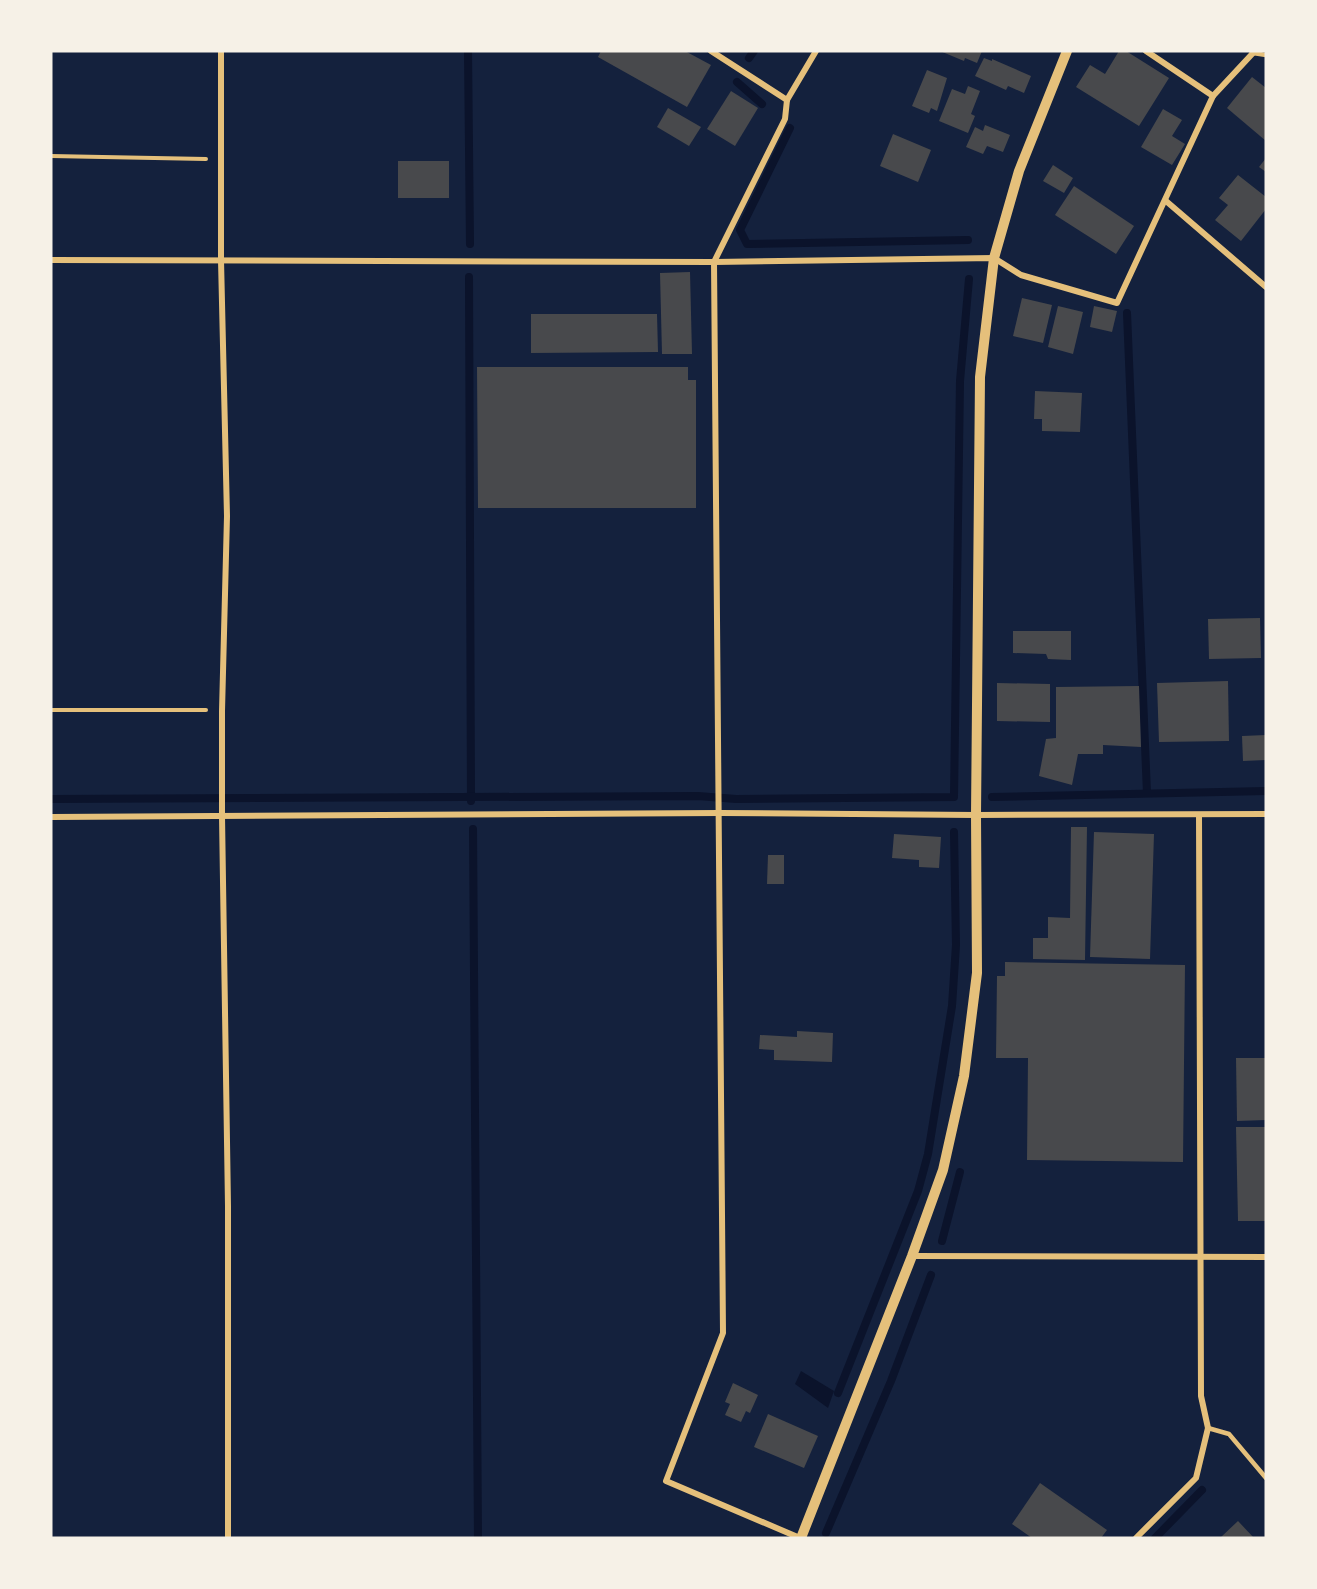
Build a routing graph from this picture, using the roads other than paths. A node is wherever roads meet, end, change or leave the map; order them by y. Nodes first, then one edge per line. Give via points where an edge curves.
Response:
1 (221, 51) edge
2 (711, 51) edge
3 (816, 51) edge
4 (1067, 51) edge
5 (1146, 51) edge
6 (1253, 52) edge
7 (1266, 55) edge
8 (1213, 96) junction
9 (787, 100) junction
10 (1166, 201) junction
11 (994, 258) junction
12 (51, 260) edge
13 (221, 260) junction
14 (714, 262) junction
15 (1266, 287) edge
16 (720, 813) junction
17 (1266, 814) edge
18 (976, 815) junction
19 (1199, 815) junction
20 (222, 816) junction
21 (51, 817) edge
22 (912, 1256) junction
23 (1201, 1257) junction
24 (1266, 1257) edge
25 (1208, 1428) junction
26 (1266, 1478) edge
27 (228, 1538) edge
28 (801, 1538) edge
29 (1136, 1538) edge

1 - 13 street
2 - 9 street
3 - 9 street
4 - 11 street via 1019,171
5 - 8 street
6 - 7 lane
6 - 8 street
8 - 10 street
9 - 14 street via 784,119
10 - 11 street via 1117,303 1021,275
10 - 15 street
11 - 14 street
11 - 18 street via 980,377
12 - 13 street
13 - 14 street
13 - 20 street via 227,516
14 - 16 street
16 - 18 street
16 - 20 street
16 - 28 street via 723,1333 666,1481
17 - 19 street
18 - 19 street
18 - 22 street via 977,973 964,1076 943,1170
19 - 23 street
20 - 21 street
20 - 27 street
22 - 23 street
22 - 28 street
23 - 24 street
23 - 25 street via 1201,1396
25 - 26 lane via 1229,1434
25 - 29 street via 1196,1478

